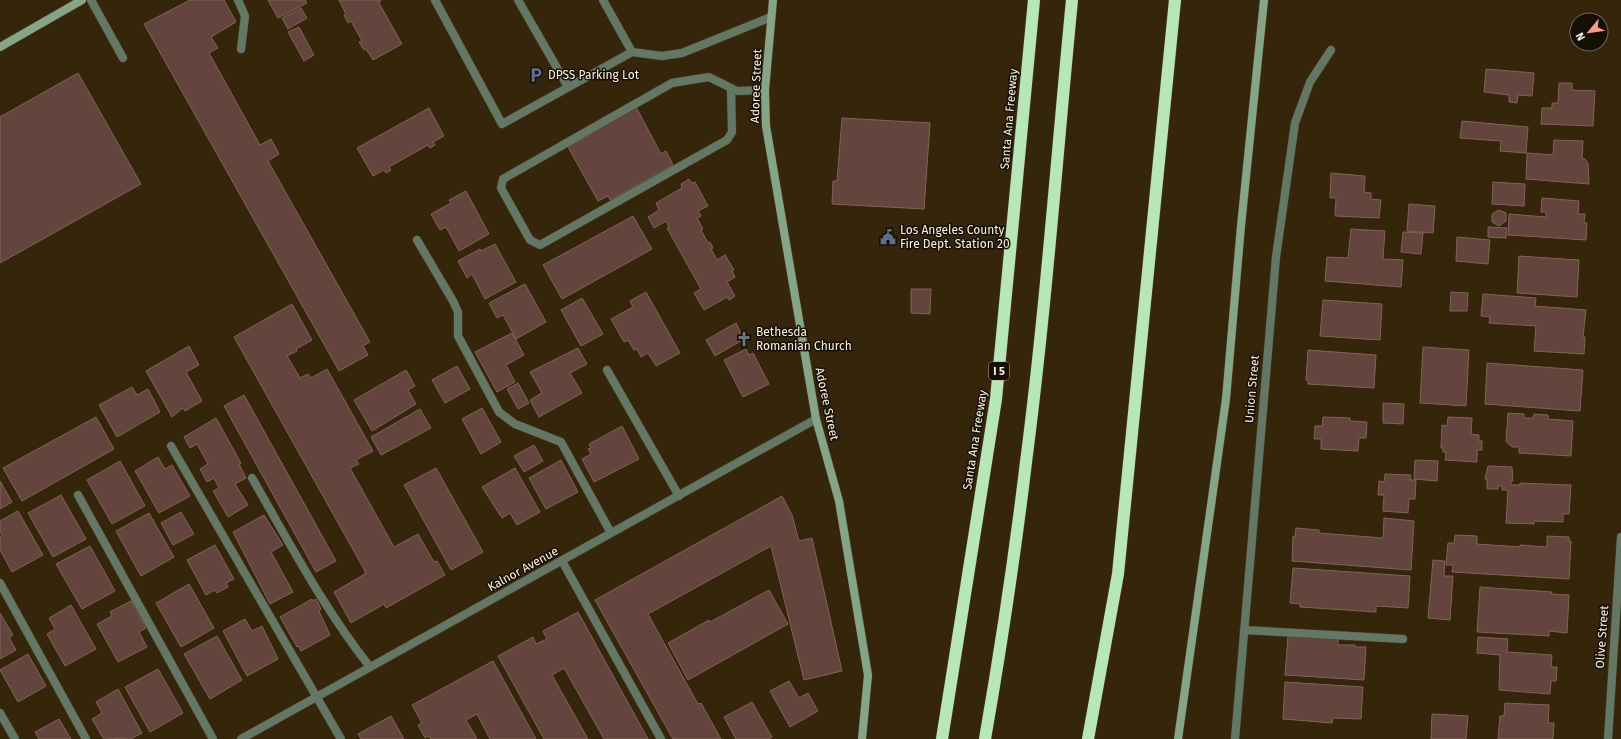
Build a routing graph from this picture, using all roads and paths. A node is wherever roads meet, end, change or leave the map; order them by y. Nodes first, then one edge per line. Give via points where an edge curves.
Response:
1 (82, 0) edge
2 (91, 0) edge
3 (238, 0) edge
4 (434, 0) edge
5 (518, 0) edge
6 (603, 0) edge
7 (773, 0) edge
8 (1034, 0) edge
9 (1072, 0) edge
10 (1175, 0) edge
11 (1264, 0) edge
12 (771, 17) junction
13 (0, 47) edge
14 (241, 49) dead end
15 (1331, 50) dead end
16 (632, 52) junction
17 (123, 58) dead end
18 (568, 87) junction
19 (731, 88) junction
20 (765, 90) junction
21 (417, 240) dead end
22 (607, 370) dead end
23 (816, 420) junction
24 (171, 446) dead end
25 (252, 478) dead end
26 (78, 495) dead end
27 (679, 496) junction
28 (611, 533) junction
29 (1621, 538) edge
30 (562, 560) junction
31 (0, 583) edge
32 (1244, 630) junction
33 (1403, 639) dead end
34 (370, 667) junction
35 (317, 697) junction
36 (0, 713) edge
37 (15, 739) edge
38 (86, 739) edge
39 (214, 739) edge
40 (241, 739) edge
41 (341, 739) edge
42 (661, 739) edge
43 (862, 739) edge
44 (942, 739) edge
45 (985, 739) edge
46 (1088, 739) edge
47 (1178, 739) edge
48 (1235, 739) edge
49 (1608, 739) edge

1 - 13 main road
2 - 17 street
3 - 14 street via 246,16
4 - 18 street via 502,124
5 - 18 street
6 - 16 street
7 - 12 main road, Adoree Street
8 - 44 highway, Santa Ana Freeway / I 5 via 996,399
9 - 45 highway via 1044,302 1026,461 1004,624
10 - 46 highway via 1118,574
11 - 47 main road via 1226,399
12 - 16 street via 682,53 662,56
12 - 20 main road, Adoree Street
15 - 32 street, Union Street via 1310,82 1295,123 1276,257
16 - 18 street
19 - 19 street via 709,77 672,83 503,179 501,188 530,240 540,245 727,140 732,132
19 - 20 street via 737,91
20 - 23 main road, Adoree Street via 766,126
21 - 28 street via 453,301 458,312 458,336 499,412 515,424 561,442
22 - 27 street
23 - 27 street, Kalnor Avenue
23 - 43 main road, Adoree Street via 839,501 868,675
24 - 35 street
25 - 34 street via 323,600 347,638
26 - 39 street
27 - 28 street, Kalnor Avenue
28 - 30 street, Kalnor Avenue
29 - 49 street, Olive Street
30 - 34 street, Kalnor Avenue
30 - 42 street
31 - 38 street
32 - 33 street
32 - 48 street, Union Street
34 - 35 street, Kalnor Avenue
35 - 40 street, Kalnor Avenue
35 - 41 street
36 - 37 street

